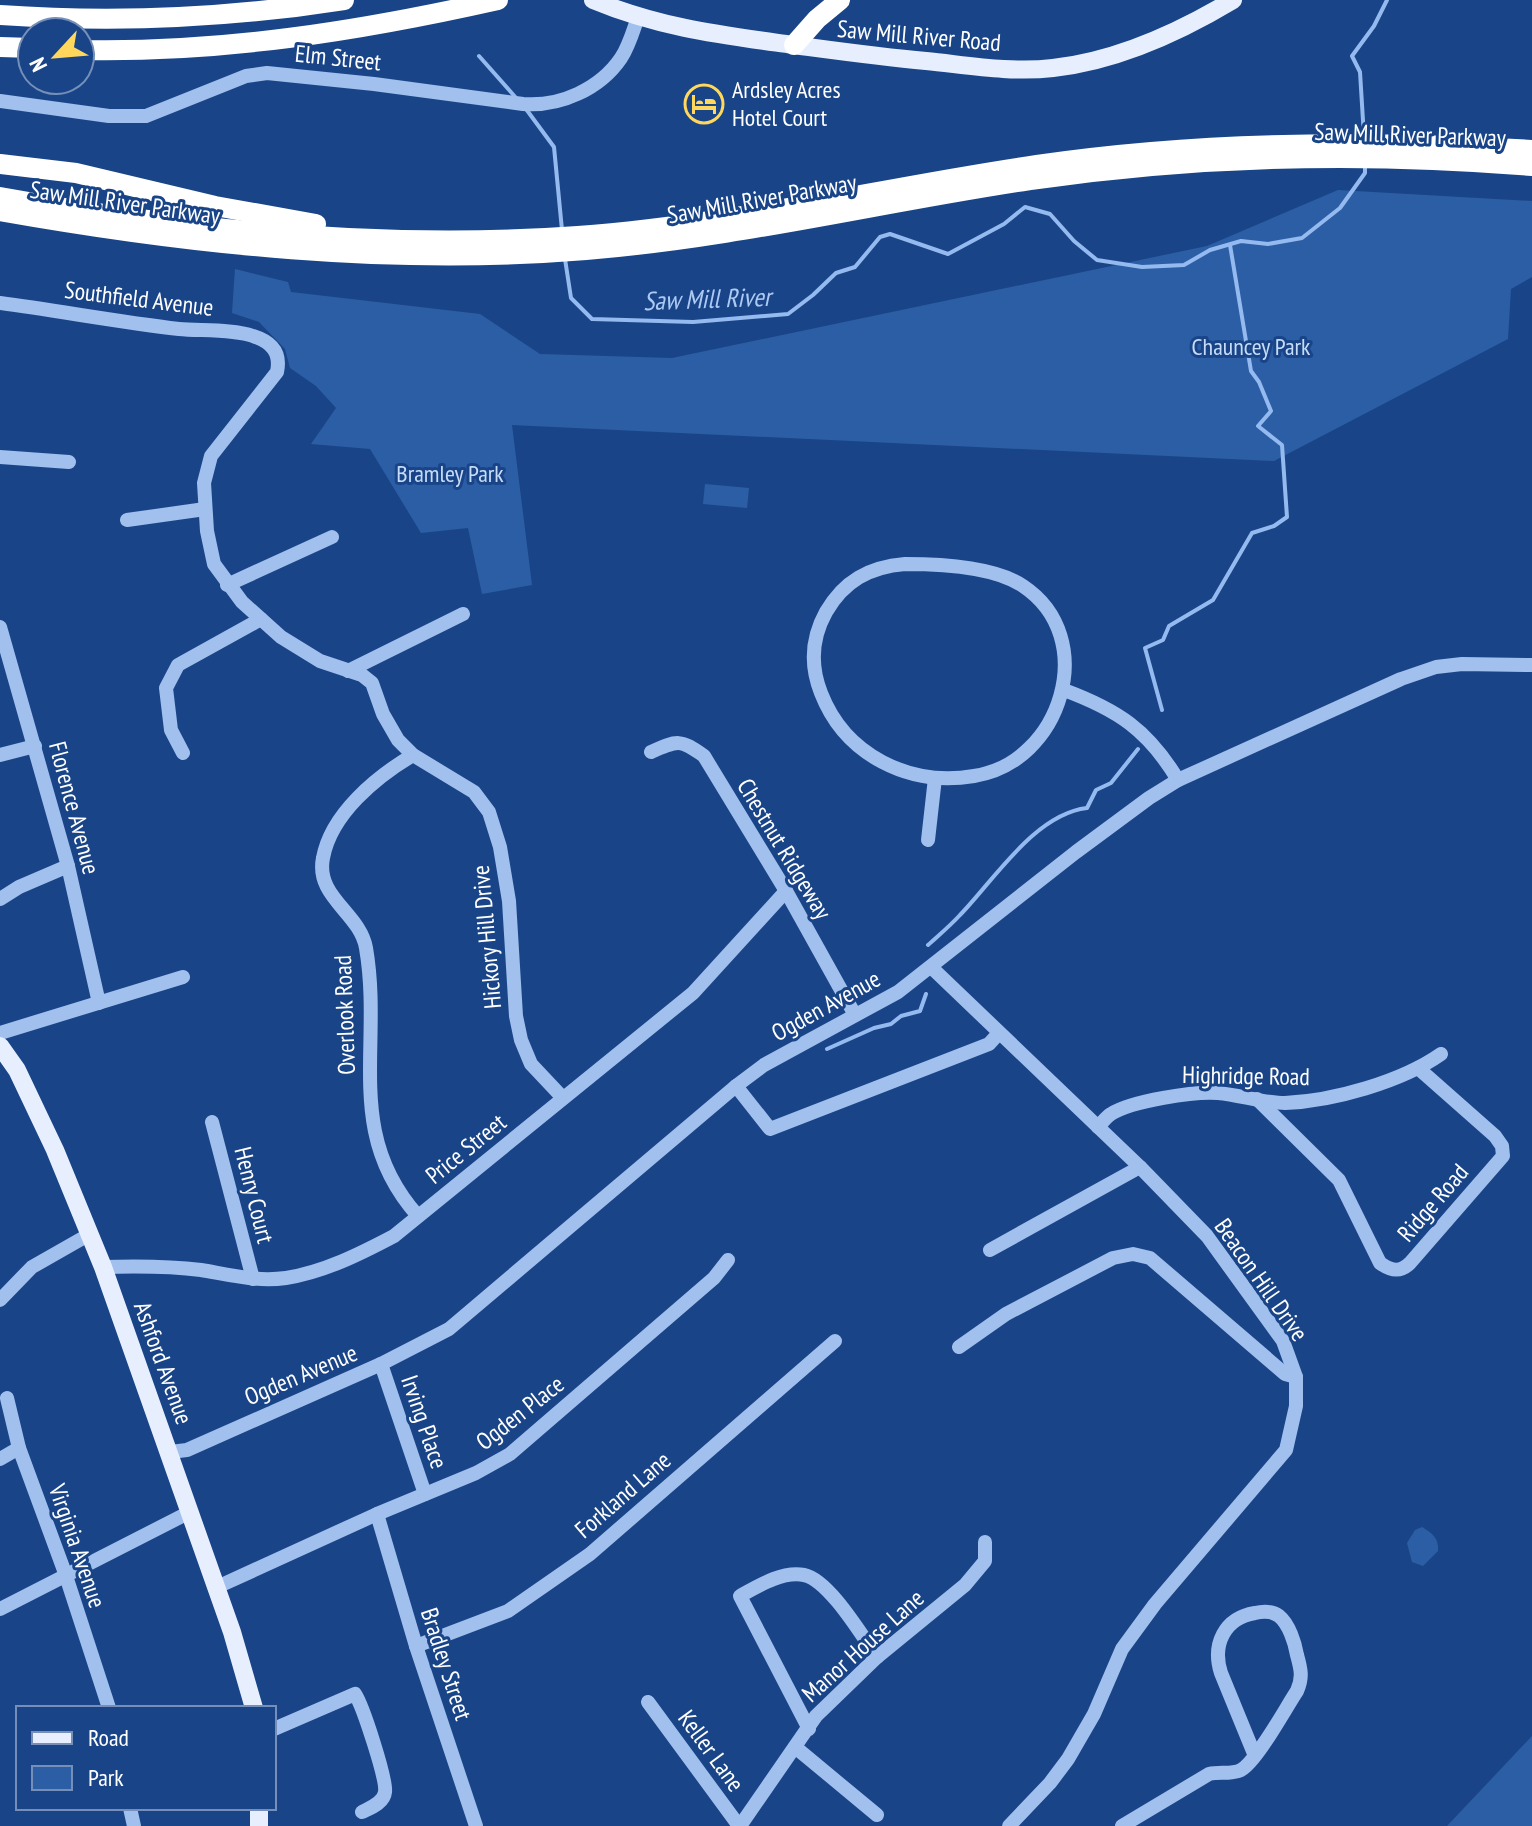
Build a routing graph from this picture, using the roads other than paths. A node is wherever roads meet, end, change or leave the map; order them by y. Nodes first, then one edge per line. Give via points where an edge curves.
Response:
1 (344, 0) edge
2 (498, 0) edge
3 (593, 0) edge
4 (840, 0) edge
5 (1233, 0) edge
6 (0, 15) edge
7 (638, 17) junction
8 (794, 45) junction
9 (96, 50) edge
10 (0, 101) edge
11 (1532, 150) edge
12 (1381, 151) junction
13 (0, 164) edge
14 (1532, 166) edge
15 (31, 169) junction
16 (0, 197) edge
17 (37, 203) junction
18 (0, 211) edge
19 (431, 240) junction
20 (544, 246) junction
21 (0, 303) edge
22 (271, 346) joint
23 (0, 457) edge
24 (69, 462) dead end
25 (205, 509) junction
26 (127, 520) dead end
27 (332, 537) dead end
28 (227, 585) junction
29 (463, 614) dead end
30 (261, 619) junction
31 (0, 627) edge
32 (1532, 665) edge
33 (348, 671) junction
34 (1064, 690) junction
35 (35, 746) junction
36 (651, 752) dead end
37 (183, 753) dead end
38 (0, 755) edge
39 (413, 755) junction
40 (935, 778) junction
41 (1178, 780) junction
42 (928, 840) dead end
43 (68, 866) junction
44 (786, 891) junction
45 (0, 899) edge
46 (931, 967) junction
47 (183, 977) dead end
48 (99, 1003) junction
49 (855, 1015) junction
50 (0, 1033) edge
51 (999, 1033) junction
52 (0, 1046) edge
53 (1441, 1054) dead end
54 (1418, 1068) junction
55 (736, 1086) junction
56 (563, 1098) junction
57 (1257, 1099) junction
58 (212, 1122) dead end
59 (1098, 1127) junction
60 (1140, 1167) junction
61 (418, 1216) junction
62 (90, 1234) junction
63 (990, 1250) dead end
64 (728, 1260) dead end
65 (103, 1267) junction
66 (253, 1279) junction
67 (0, 1300) edge
68 (835, 1341) dead end
69 (959, 1347) dead end
70 (381, 1364) junction
71 (1296, 1377) junction
72 (7, 1398) dead end
73 (19, 1448) junction
74 (170, 1452) junction
75 (0, 1459) edge
76 (425, 1494) junction
77 (190, 1512) junction
78 (377, 1514) junction
79 (985, 1542) dead end
80 (65, 1573) junction
81 (217, 1587) junction
82 (0, 1609) edge
83 (416, 1646) junction
84 (877, 1657) junction
85 (648, 1702) dead end
86 (108, 1706) edge
87 (253, 1706) edge
88 (276, 1728) edge
89 (809, 1729) junction
90 (795, 1747) junction
91 (1255, 1756) junction
92 (362, 1812) dead end
93 (877, 1815) dead end
94 (476, 1826) edge
95 (740, 1826) edge
96 (1009, 1826) edge
97 (1122, 1826) edge

1 - 6 highway via 165,18
2 - 9 highway via 288,39
3 - 7 main road, Saw Mill River Road
4 - 8 highway
5 - 8 main road, Saw Mill River Road via 1135,48 1051,68 845,54
7 - 8 main road, Saw Mill River Road via 707,34
7 - 10 street, Elm Street via 627,47 609,73 580,92 546,104 262,73 146,116
11 - 12 highway, Saw Mill River Parkway
12 - 14 highway, Saw Mill River Parkway
12 - 20 highway, Saw Mill River Parkway via 1204,148 1071,160
13 - 15 highway
15 - 17 highway via 58,176 62,184 58,194
15 - 19 highway via 76,173 254,214
16 - 17 highway, Saw Mill River Parkway
17 - 19 highway, Saw Mill River Parkway via 241,230
18 - 20 highway, Saw Mill River Parkway via 111,230 286,248 461,255
19 - 20 highway, Saw Mill River Parkway
21 - 22 street, Southfield Avenue via 252,335
22 - 25 street, Hickory Hill Drive via 280,360 277,372 211,456
23 - 24 street
25 - 26 street
25 - 28 street, Hickory Hill Drive via 214,564
27 - 28 street
28 - 30 street, Hickory Hill Drive
29 - 33 street
30 - 33 street, Hickory Hill Drive via 320,661
30 - 37 street via 178,665 166,688 171,730
31 - 35 street, Florence Avenue
32 - 41 street, Ogden Avenue via 1436,667
33 - 39 street, Hickory Hill Drive via 372,683 383,714
34 - 40 street via 1043,733 1021,755 975,776
34 - 40 street via 1066,665 1059,629 1043,604 1019,583 984,572 905,564 877,569 847,584 814,642 815,676 826,705 843,733 866,753 904,772
34 - 41 street via 1098,703 1144,734
35 - 38 street
35 - 43 street, Florence Avenue
36 - 44 street, Chestnut Ridgeway via 686,743 704,756
39 - 56 street, Hickory Hill Drive via 474,792 489,812 509,901 521,1040 531,1064
39 - 61 street, Overlook Road via 353,802 333,830 322,864 323,881 366,945 369,1109 379,1151 402,1198
40 - 42 street
41 - 46 street, Ogden Avenue via 1076,852
43 - 45 street
43 - 48 street, Florence Avenue
44 - 49 street, Chestnut Ridgeway
44 - 56 street, Price Street via 693,993
46 - 49 street, Ogden Avenue
46 - 51 street, Beacon Hill Drive
47 - 48 street
48 - 50 street
49 - 55 street, Ogden Avenue
51 - 55 street via 989,1044 770,1129
51 - 59 street, Beacon Hill Drive
52 - 62 main road, Ashford Avenue via 43,1123
53 - 54 street, Highridge Road
54 - 57 street, Highridge Road via 1325,1098 1282,1103
54 - 57 street, Ridge Road via 1495,1136 1503,1156 1399,1270 1380,1263 1339,1180
55 - 70 street, Ogden Avenue via 464,1319
56 - 61 street, Price Street
57 - 59 street, Highridge Road via 1216,1093 1157,1099 1112,1113
58 - 66 street, Henry Court
59 - 60 street, Beacon Hill Drive
60 - 63 street
60 - 71 street, Beacon Hill Drive via 1207,1236 1283,1341
61 - 66 street, Price Street via 394,1236 339,1263 284,1278
62 - 65 main road, Ashford Avenue
62 - 67 street via 32,1267
64 - 76 street, Ogden Place via 714,1278 510,1454
65 - 66 street, Price Street via 155,1266
65 - 74 main road, Ashford Avenue
68 - 83 street, Forkland Lane via 590,1554 508,1611
69 - 71 street via 1052,1288 1113,1258 1133,1254 1150,1258 1285,1374
70 - 74 street, Ogden Avenue via 187,1450
70 - 76 street, Irving Place
71 - 96 street, Beacon Hill Drive via 1286,1450 1155,1604 1122,1649 1068,1759
72 - 73 street, Virginia Avenue
73 - 75 street
73 - 80 street, Virginia Avenue
74 - 77 main road, Ashford Avenue
76 - 78 street, Ogden Place
77 - 80 street
77 - 81 main road, Ashford Avenue
78 - 81 street, Ogden Place
78 - 83 street, Bradley Street
79 - 84 street, Manor House Lane via 985,1561 965,1585
80 - 82 street
80 - 86 street, Virginia Avenue
81 - 87 main road, Ashford Avenue
83 - 94 street, Bradley Street
84 - 89 street, Manor House Lane
84 - 89 street via 825,1587 805,1575 787,1575 740,1596
85 - 95 street, Keller Lane
88 - 92 street via 355,1694 385,1794
89 - 90 street, Manor House Lane
90 - 93 street
90 - 95 street, Manor House Lane
91 - 91 street via 1302,1680 1294,1642 1282,1619 1269,1612 1233,1621 1223,1631 1218,1649 1221,1673
91 - 97 street via 1236,1772 1209,1774

